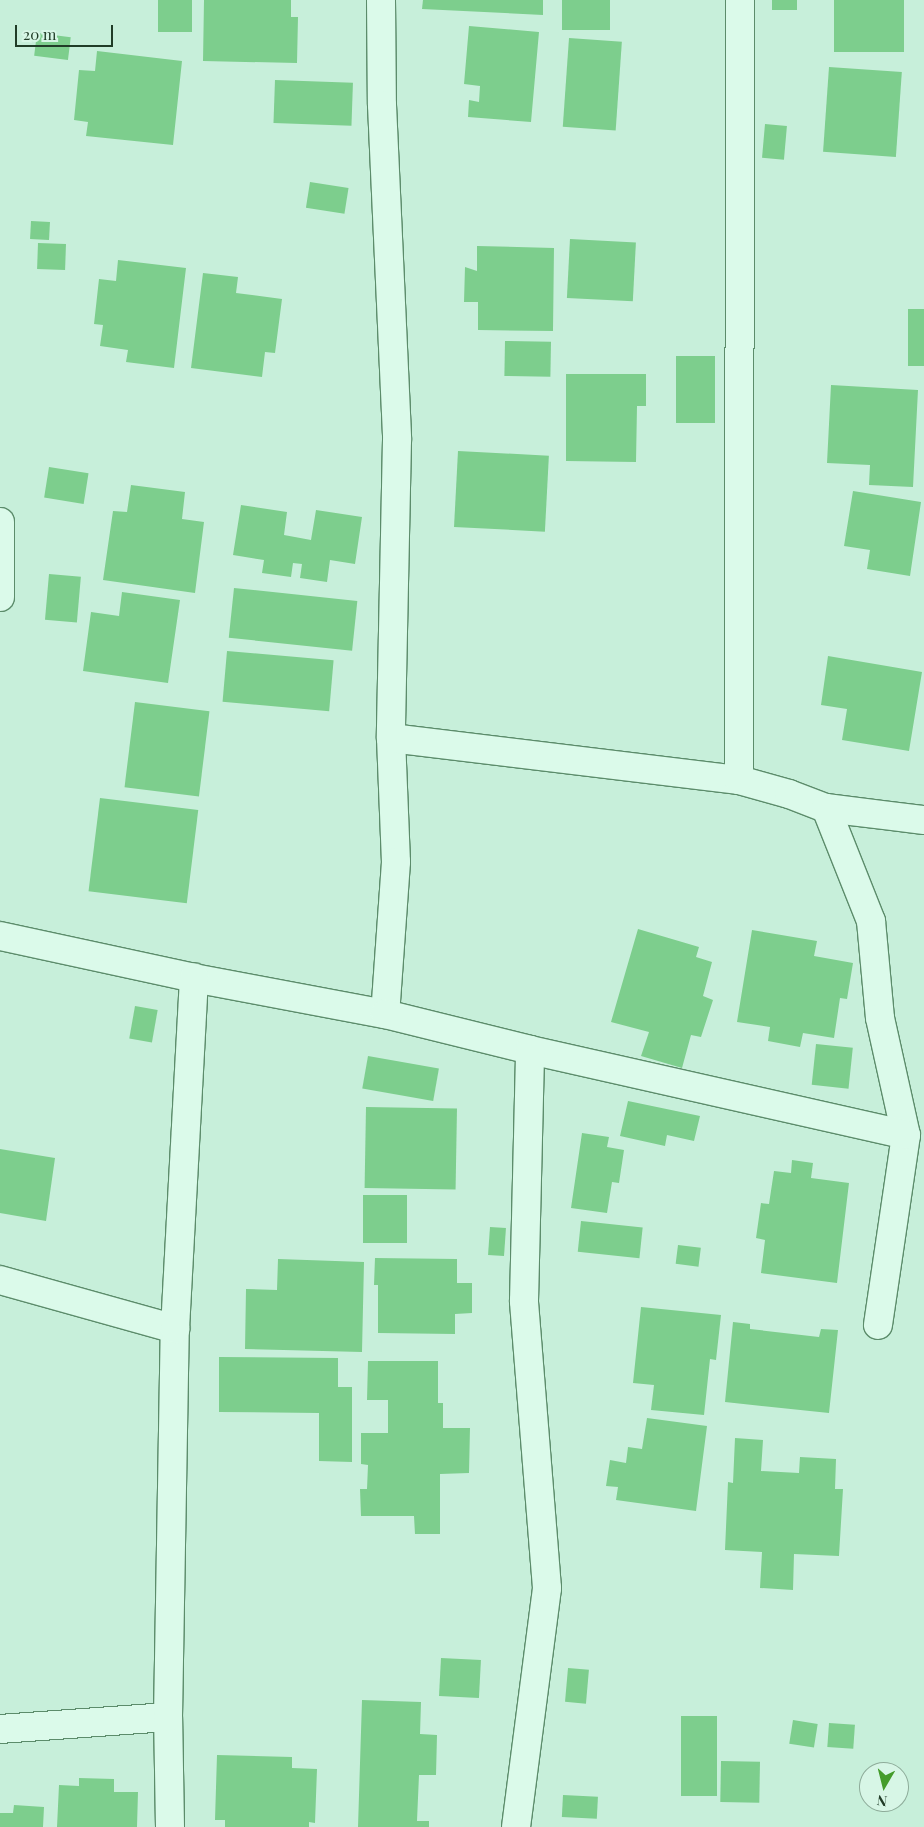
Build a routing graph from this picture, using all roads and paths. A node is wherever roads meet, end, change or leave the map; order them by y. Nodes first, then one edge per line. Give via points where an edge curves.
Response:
1 (381, 0) edge
2 (740, 0) edge
3 (0, 522) edge
4 (0, 590) edge
5 (0, 597) edge
6 (391, 738) junction
7 (739, 780) junction
8 (826, 808) junction
9 (924, 820) edge
10 (0, 936) edge
11 (194, 978) junction
12 (385, 1014) junction
13 (530, 1050) junction
14 (906, 1135) junction
15 (0, 1280) edge
16 (878, 1325) dead end
17 (175, 1329) junction
18 (168, 1717) junction
19 (0, 1729) edge
20 (170, 1827) edge
21 (516, 1827) edge

1 - 6 street via 382,105 397,440
2 - 7 street
3 - 4 street
4 - 5 street
6 - 7 street
6 - 12 street via 396,862
7 - 8 street
8 - 9 street
8 - 14 street via 871,921 880,1018
10 - 11 street
11 - 12 street
11 - 17 street
12 - 13 street
13 - 14 street
13 - 21 street via 524,1301 547,1588
14 - 16 street
15 - 17 street
17 - 18 street
18 - 19 street
18 - 20 street

